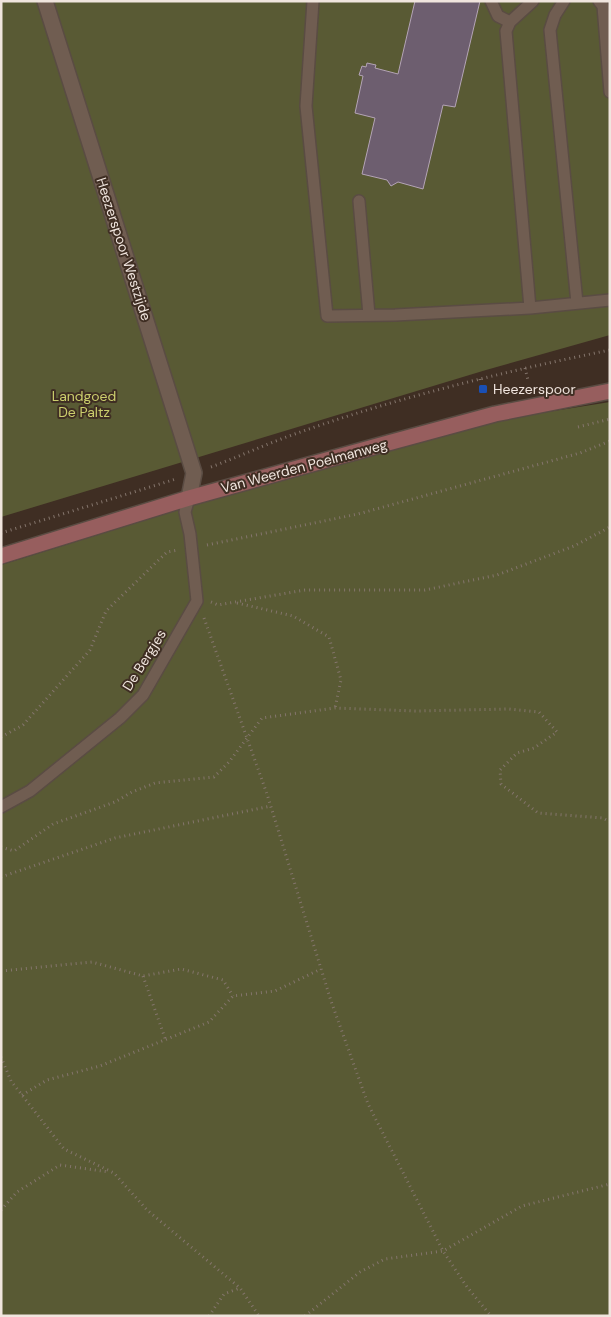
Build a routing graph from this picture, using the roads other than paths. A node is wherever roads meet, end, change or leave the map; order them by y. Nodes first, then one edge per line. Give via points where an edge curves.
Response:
1 (45, 1) edge
2 (313, 1) edge
3 (491, 1) edge
4 (533, 1) edge
5 (564, 1) edge
6 (599, 1) edge
7 (510, 22) junction
8 (607, 26) edge
9 (610, 92) edge
10 (359, 201) dead end
11 (610, 300) edge
12 (577, 303) junction
13 (530, 308) junction
14 (369, 315) junction
15 (610, 391) edge
16 (189, 498) junction
17 (1, 556) edge
18 (1, 807) edge

1 - 16 street, Heezerspoor Westzijde via 194,473
2 - 14 lane via 306,106 327,316
3 - 7 lane via 498,16
4 - 7 lane
5 - 12 lane via 550,30
6 - 8 lane
7 - 13 lane via 506,31
8 - 9 lane
10 - 14 lane
11 - 12 lane
12 - 13 lane
13 - 14 lane
15 - 16 main road, Van Weerden Poelmanweg via 495,414
16 - 17 main road, Van Weerden Poelmanweg
16 - 18 lane, De Bergjes via 186,512 197,601 143,695 120,718 30,791

